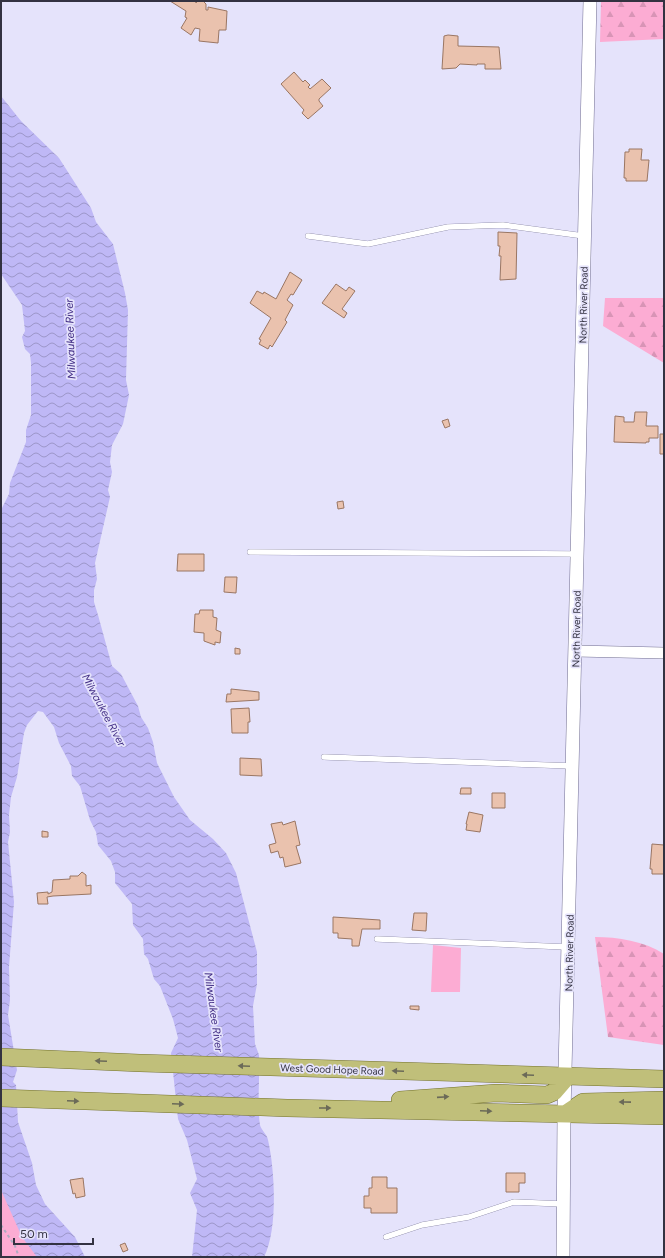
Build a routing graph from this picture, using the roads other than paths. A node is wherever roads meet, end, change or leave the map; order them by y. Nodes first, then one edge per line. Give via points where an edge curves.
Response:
1 (590, 1) edge
2 (308, 236) dead end
3 (584, 236) junction
4 (250, 552) dead end
5 (578, 554) junction
6 (576, 651) junction
7 (664, 653) edge
8 (324, 757) dead end
9 (573, 766) junction
10 (377, 939) dead end
11 (569, 947) junction
12 (1, 1057) edge
13 (567, 1077) junction
14 (664, 1079) edge
15 (1, 1098) edge
16 (664, 1100) edge
17 (363, 1108) junction
18 (564, 1114) junction
19 (664, 1116) edge
20 (564, 1204) junction
21 (386, 1237) dead end
22 (563, 1257) edge

1 - 3 street, North River Road
2 - 3 lane via 368,244 448,227 503,225
3 - 5 street, North River Road
4 - 5 lane
5 - 6 street, North River Road
6 - 7 street
6 - 9 street, North River Road
8 - 9 lane
9 - 11 street, North River Road
10 - 11 lane
11 - 13 street, North River Road
13 -> 12 main road, West Good Hope Road
13 - 14 main road, West Good Hope Road
17 -> 13 main road via 407,1099 496,1093 547,1095 554,1092
13 - 18 street, North River Road
15 -> 17 main road via 287,1108
16 -> 18 main road via 582,1102
17 -> 18 main road
18 - 19 main road
18 - 20 street, North River Road
20 - 21 lane via 514,1202 469,1217 422,1225
20 - 22 street, North River Road

